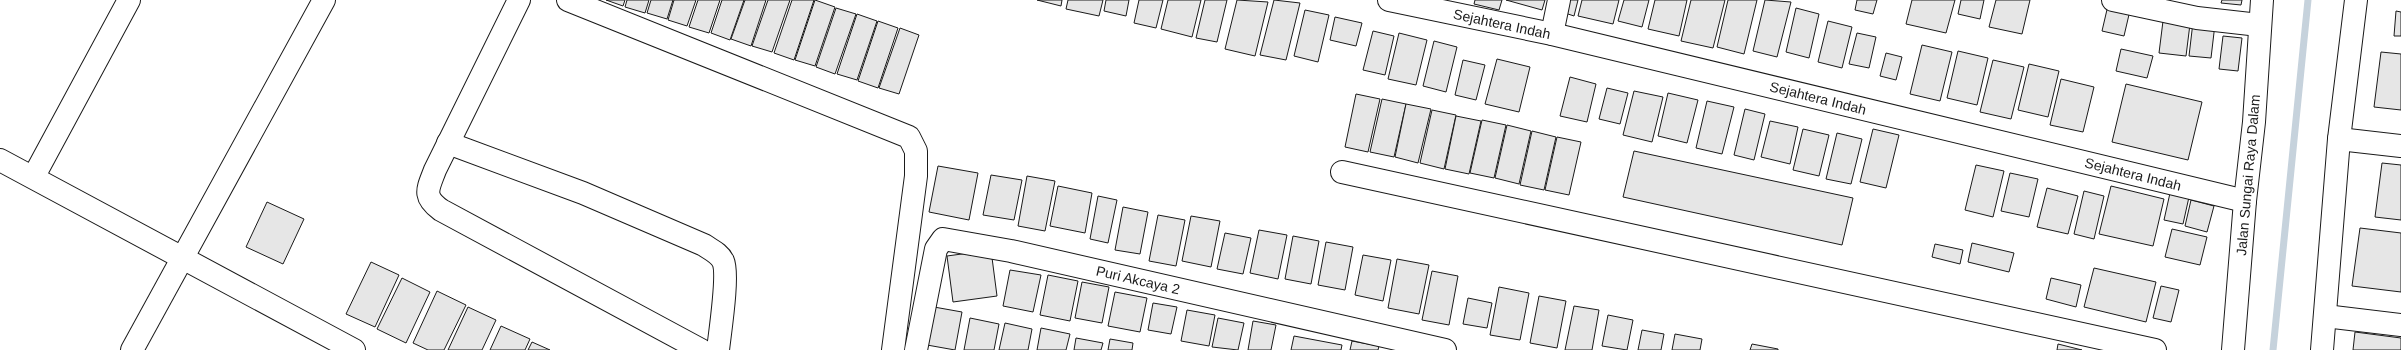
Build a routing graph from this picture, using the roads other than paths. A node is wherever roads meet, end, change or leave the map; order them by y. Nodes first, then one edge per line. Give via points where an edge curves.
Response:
1 (129, 0) edge
2 (324, 0) edge
3 (519, 0) edge
4 (568, 0) edge
5 (1389, 0) edge
6 (1559, 0) edge
7 (2113, 0) edge
8 (2262, 0) edge
9 (2356, 0) edge
10 (2259, 25) junction
11 (1552, 34) junction
12 (2339, 139) junction
13 (448, 143) junction
14 (2401, 146) edge
15 (0, 160) edge
16 (1342, 172) dead end
17 (34, 176) junction
18 (2245, 201) junction
19 (183, 257) junction
20 (2325, 316) junction
21 (2401, 325) edge
22 (132, 350) edge
23 (354, 350) edge
24 (701, 350) edge
25 (718, 350) edge
26 (892, 350) edge
27 (916, 350) edge
28 (1445, 350) edge
29 (2155, 350) edge
30 (2233, 350) edge
31 (2322, 350) edge

1 - 17 street
2 - 19 street
3 - 13 street
4 - 26 street via 909,137 916,151 916,176
5 - 11 street, Sejahtera Indah
6 - 11 street
7 - 10 street via 2197,18
8 - 10 street, Jalan Sungai Raya Dalam
9 - 12 street
10 - 18 street, Jalan Sungai Raya Dalam via 2254,122
11 - 18 street, Sejahtera Indah
12 - 14 street
12 - 20 street
13 - 24 street via 427,192 433,204
13 - 25 street via 583,193 704,245 718,254 724,263 725,280
15 - 17 street
16 - 29 street
17 - 19 street
18 - 30 street, Jalan Sungai Raya Dalam
19 - 22 street
19 - 23 street
20 - 21 street
20 - 31 street
27 - 28 street, Puri Akcaya 2 via 936,249 943,239 1019,253

